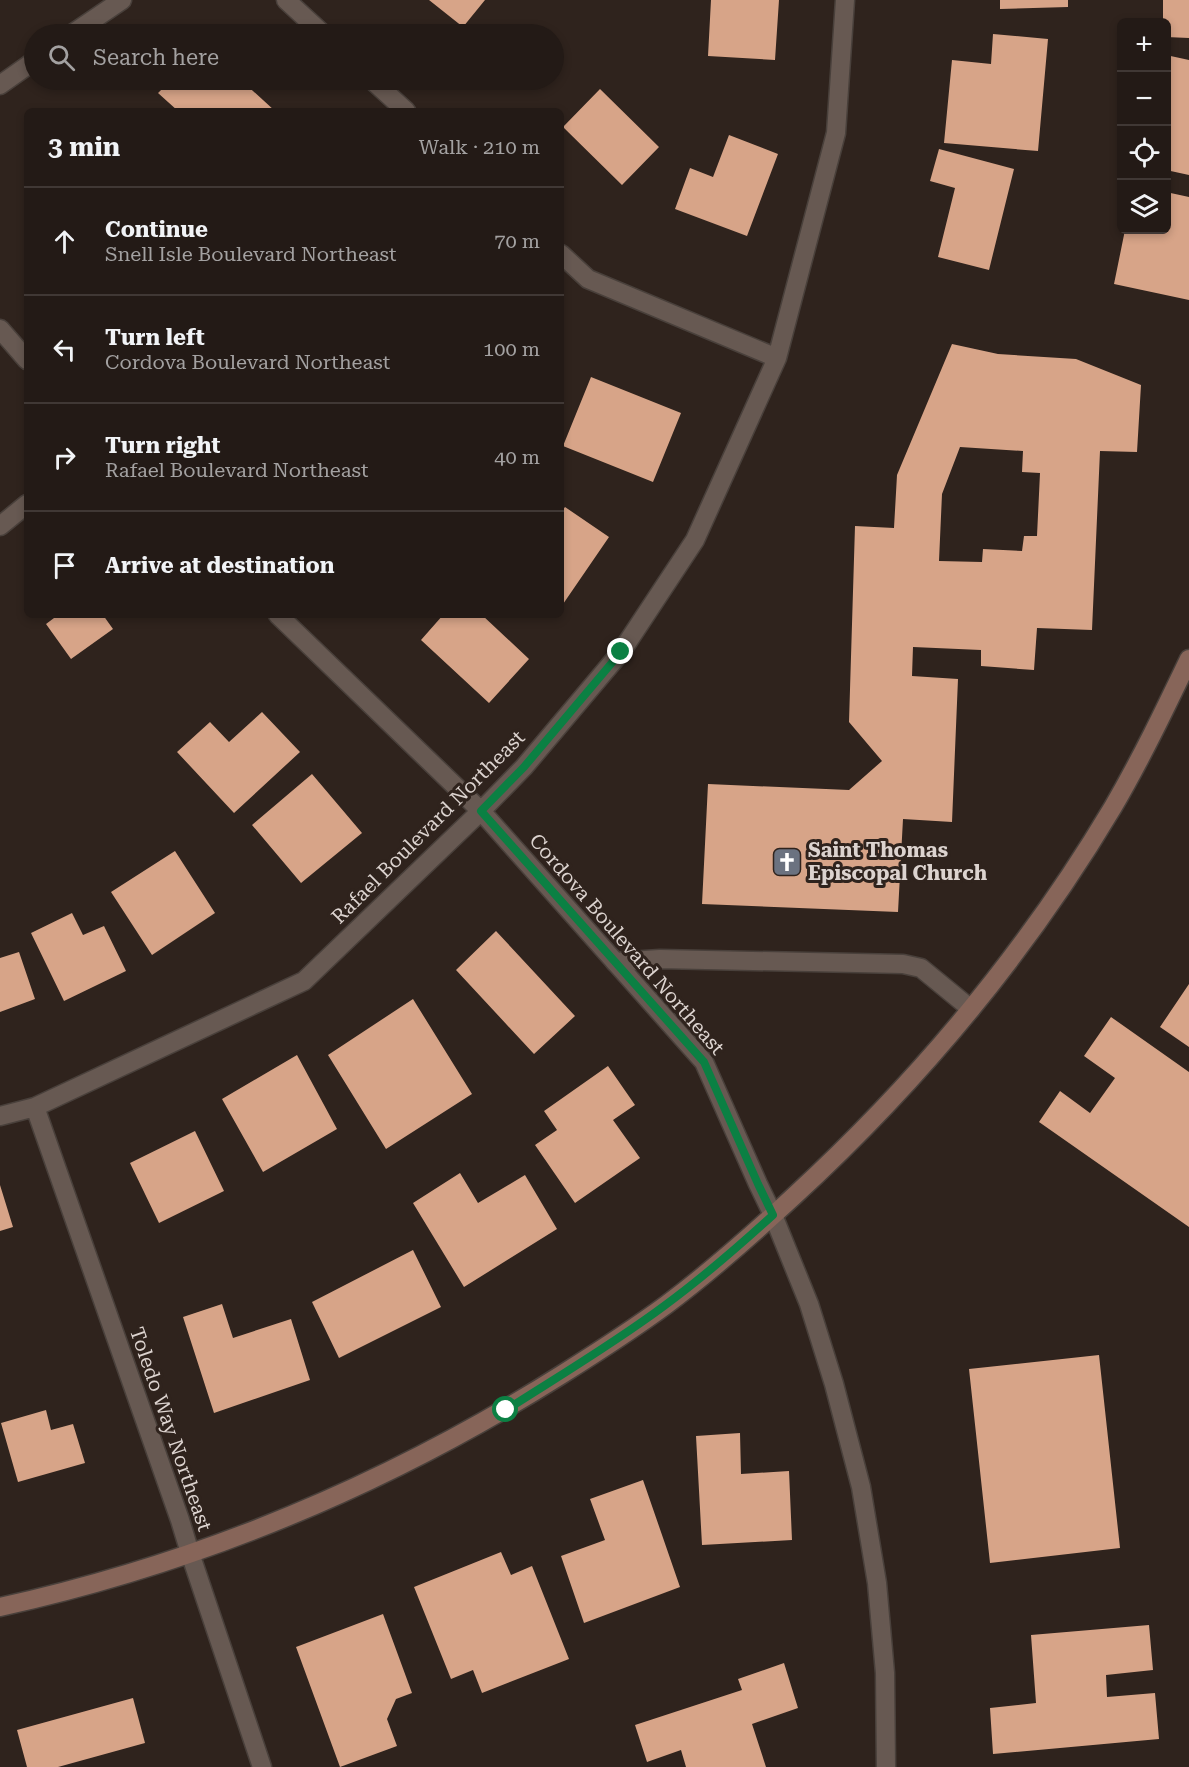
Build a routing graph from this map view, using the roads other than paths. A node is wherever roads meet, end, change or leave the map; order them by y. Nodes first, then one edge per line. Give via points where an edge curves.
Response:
1 (122, 0) edge
2 (285, 0) edge
3 (845, 0) edge
4 (87, 24) edge
5 (312, 24) edge
6 (24, 68) edge
7 (0, 85) edge
8 (383, 90) edge
9 (403, 108) edge
10 (564, 257) edge
11 (0, 330) edge
12 (24, 357) edge
13 (777, 358) junction
14 (24, 506) edge
15 (0, 526) edge
16 (281, 618) edge
17 (1189, 659) edge
18 (481, 811) junction
19 (615, 962) junction
20 (971, 1009) junction
21 (35, 1107) junction
22 (0, 1116) edge
23 (773, 1215) junction
24 (190, 1553) junction
25 (0, 1608) edge
26 (262, 1767) edge
27 (886, 1767) edge

1 - 4 street
2 - 5 street
3 - 13 street, Rafael Boulevard Northeast via 836,133
6 - 7 street
8 - 9 street
10 - 13 street via 588,279
11 - 12 street
13 - 18 street, Rafael Boulevard Northeast via 695,540 621,652 524,767
14 - 15 street
16 - 18 street, Cordova Boulevard Northeast
17 - 20 street via 1114,805 1071,874
18 - 19 street, Cordova Boulevard Northeast
18 - 21 street, Rafael Boulevard Northeast via 304,981
19 - 20 street via 660,959 903,964 921,968
19 - 23 street, Cordova Boulevard Northeast via 704,1062
20 - 23 street via 891,1102
21 - 22 street, Rafael Boulevard Northeast
21 - 24 street, Toledo Way Northeast
23 - 24 street via 664,1306 506,1410 359,1486
23 - 27 street, Cordova Boulevard Northeast via 809,1304 861,1487 877,1583 885,1685
24 - 25 street
24 - 26 street, Toledo Way Northeast

